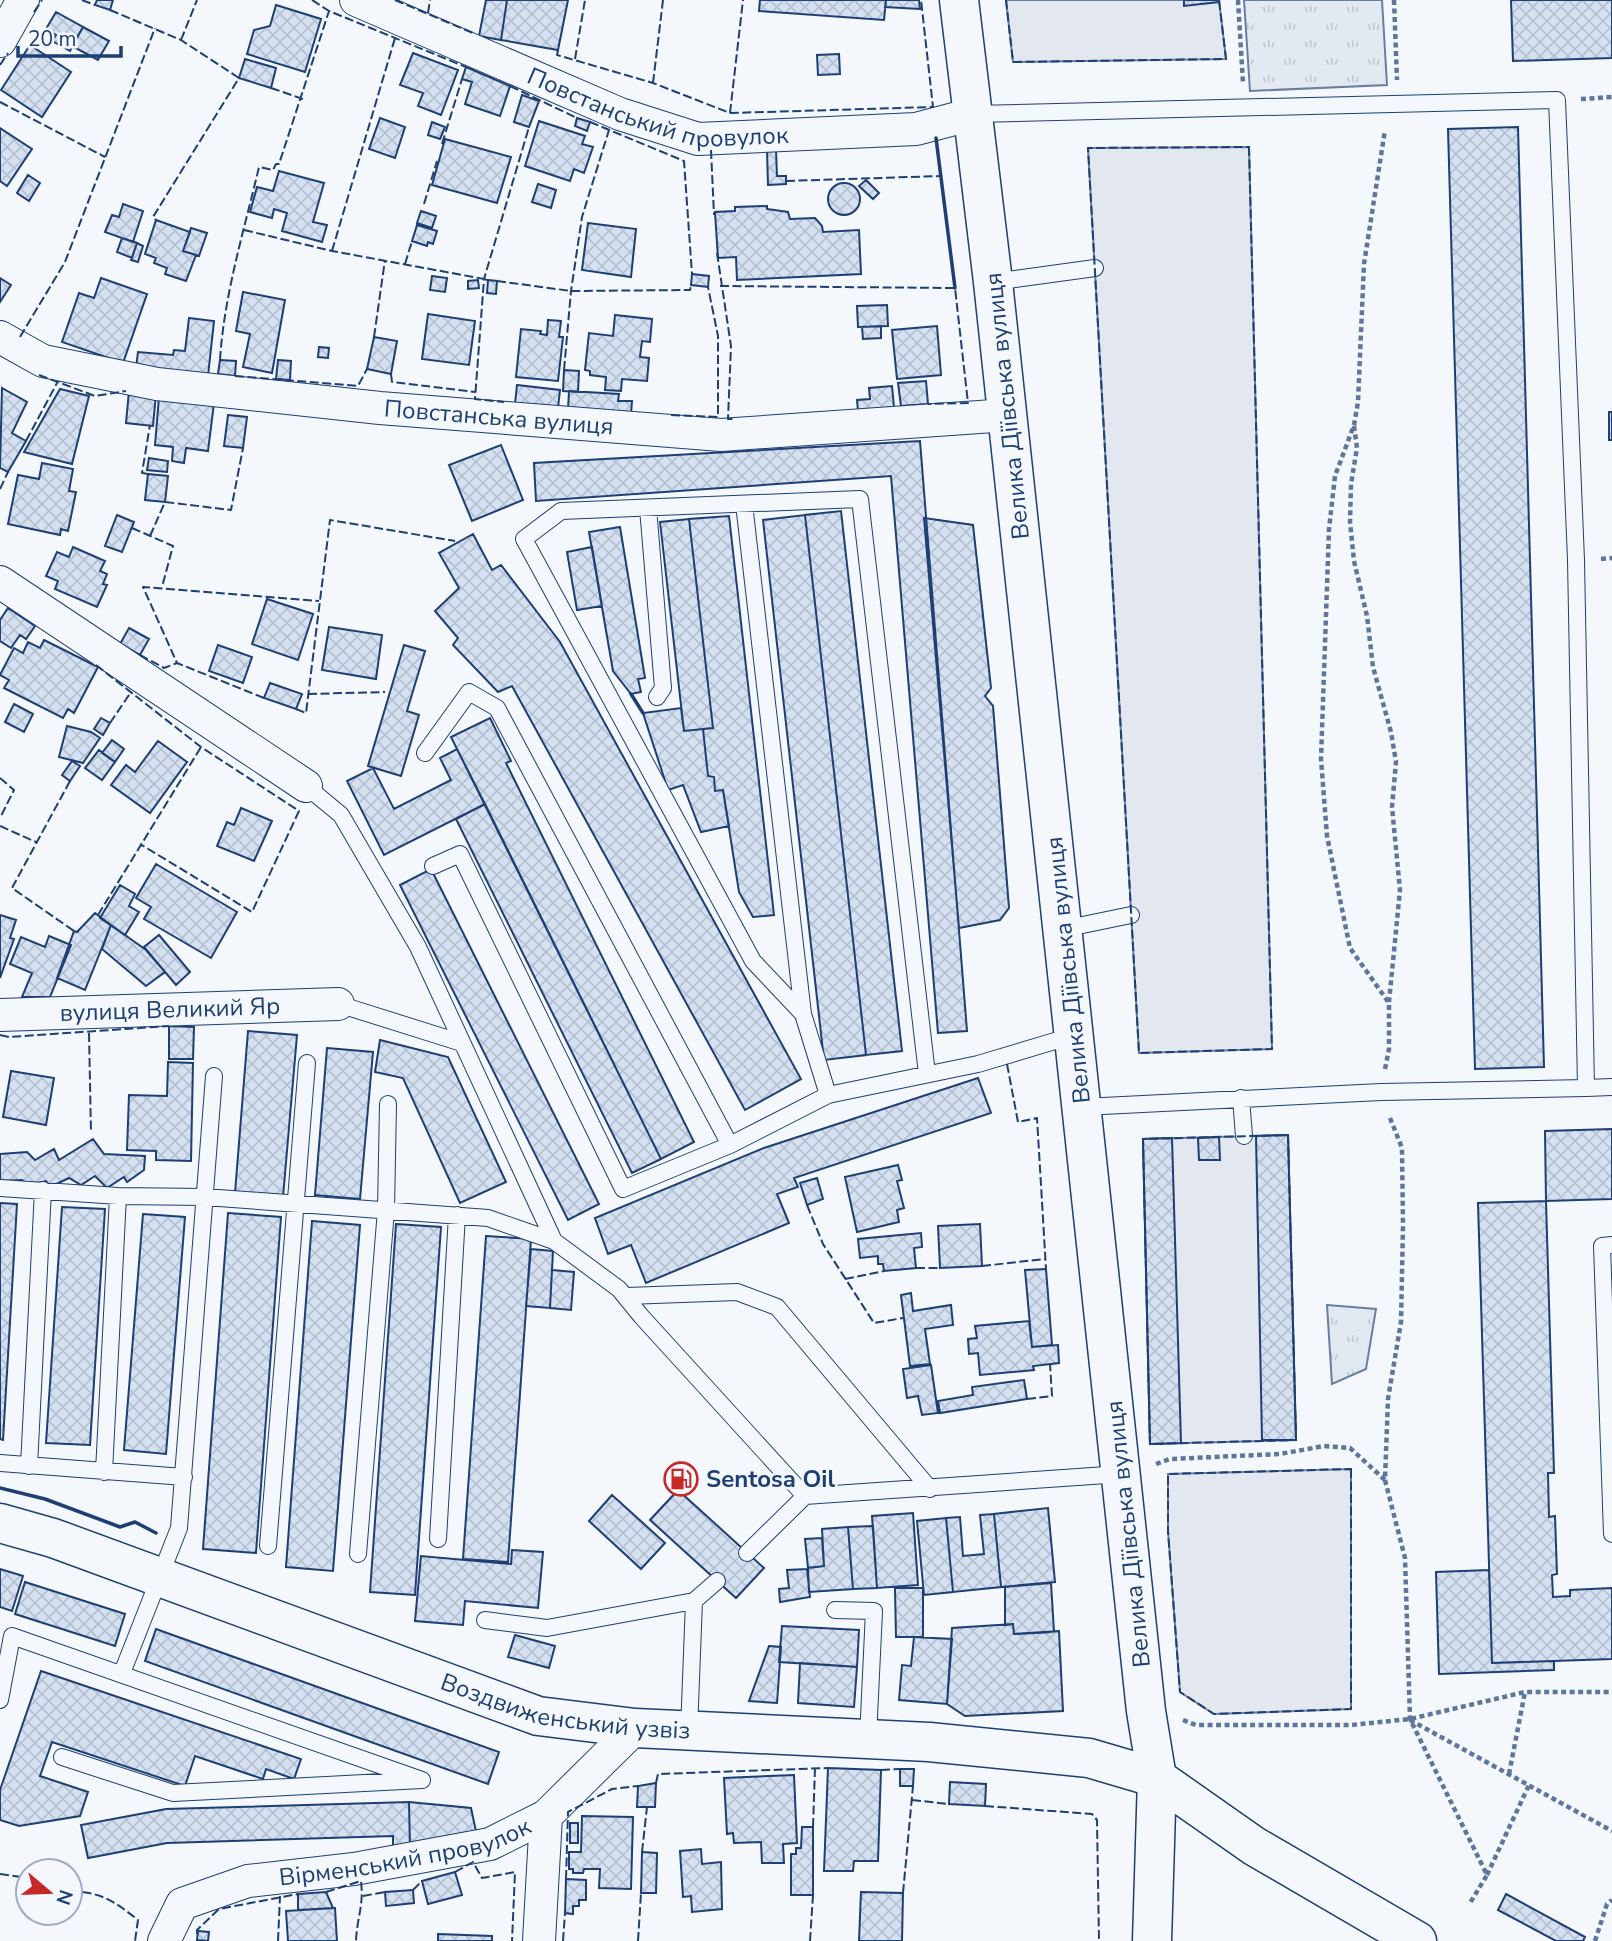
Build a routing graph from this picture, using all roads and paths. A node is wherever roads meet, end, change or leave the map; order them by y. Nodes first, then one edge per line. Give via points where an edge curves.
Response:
1 (23, 0) edge
2 (356, 0) edge
3 (959, 0) edge
4 (1238, 0) edge
5 (1394, 0) edge
6 (0, 41) edge
7 (1398, 104) junction
8 (1244, 107) junction
9 (973, 114) junction
10 (1095, 268) dead end
11 (993, 282) junction
12 (0, 337) edge
13 (1008, 415) junction
14 (1354, 425) junction
15 (744, 504) junction
16 (648, 508) junction
17 (0, 582) edge
18 (657, 697) dead end
19 (425, 752) dead end
20 (306, 786) joint
21 (433, 866) dead end
22 (1131, 915) dead end
23 (1063, 929) junction
24 (1390, 1003) junction
25 (338, 1004) joint
26 (803, 1014) junction
27 (0, 1015) edge
28 (1075, 1035) junction
29 (462, 1043) junction
30 (307, 1063) dead end
31 (927, 1074) junction
32 (214, 1076) dead end
33 (1612, 1087) edge
34 (1586, 1088) junction
35 (1381, 1092) junction
36 (828, 1095) junction
37 (1241, 1098) junction
38 (388, 1104) dead end
39 (1083, 1107) junction
40 (1244, 1136) dead end
41 (730, 1145) junction
42 (0, 1188) edge
43 (43, 1191) junction
44 (118, 1196) junction
45 (205, 1197) junction
46 (296, 1204) junction
47 (386, 1210) junction
48 (457, 1215) junction
49 (554, 1241) junction
50 (1612, 1245) edge
51 (627, 1296) junction
52 (0, 1463) edge
53 (29, 1466) junction
54 (104, 1472) junction
55 (1122, 1474) junction
56 (184, 1477) junction
57 (1385, 1480) junction
58 (930, 1489) junction
59 (805, 1496) junction
60 (0, 1524) edge
61 (1612, 1534) edge
62 (438, 1539) dead end
63 (268, 1546) dead end
64 (747, 1553) dead end
65 (358, 1554) dead end
66 (159, 1578) junction
67 (717, 1581) dead end
68 (694, 1601) junction
69 (835, 1610) dead end
70 (485, 1620) dead end
71 (122, 1673) junction
72 (1525, 1692) junction
73 (1612, 1692) edge
74 (0, 1700) edge
75 (1175, 1716) dead end
76 (1410, 1719) junction
77 (635, 1728) junction
78 (689, 1731) junction
79 (868, 1738) junction
80 (62, 1757) dead end
81 (1509, 1774) junction
82 (1157, 1778) junction
83 (1529, 1785) junction
84 (546, 1816) junction
85 (1612, 1832) edge
86 (1487, 1875) junction
87 (1612, 1899) edge
88 (1470, 1903) dead end
89 (164, 1941) edge
90 (539, 1941) edge
91 (1152, 1941) edge
92 (1417, 1941) edge
93 (1595, 1941) edge

1 - 6 street
2 - 9 street, Повстанський провулок via 620,114 698,139 916,129
3 - 9 street, Велика Діївська вулиця
4 - 8 path
5 - 7 path
7 - 8 lane
7 - 14 path via 1385,123 1363,264
7 - 34 lane via 1557,100 1576,561
8 - 9 lane
9 - 11 street, Велика Діївська вулиця
10 - 11 lane
11 - 13 street, Велика Діївська вулиця
12 - 13 street, Повстанська вулиця via 43,361 157,384 625,428 721,435
13 - 23 street, Велика Діївська вулиця
14 - 24 path via 1357,448 1350,522 1354,561 1396,762 1392,807 1400,890
14 - 24 path via 1335,476 1329,529 1321,759 1326,836 1350,948
15 - 16 lane
15 - 26 lane
15 - 31 lane via 860,499
16 - 18 lane via 663,688
16 - 26 lane via 561,511 524,539 753,961
17 - 20 street
19 - 41 lane via 468,692 497,708
20 - 29 lane via 341,815 418,947
21 - 41 lane via 460,854 623,1189
22 - 23 lane
23 - 28 street, Велика Діївська вулиця
24 - 35 path via 1389,1049
25 - 27 street, вулиця Великий Яр
25 - 29 lane
26 - 36 lane
28 - 31 lane
28 - 39 street, Велика Діївська вулиця
29 - 49 lane
30 - 46 lane
31 - 36 lane
32 - 45 lane
33 - 34 lane
34 - 35 lane
35 - 37 lane
35 - 57 path via 1402,1148 1403,1226 1401,1322 1388,1399
36 - 41 lane
37 - 39 lane
37 - 40 lane
38 - 47 lane
39 - 55 street, Велика Діївська вулиця
42 - 43 lane
43 - 44 lane
43 - 53 lane
44 - 45 lane
44 - 54 lane
45 - 46 lane
45 - 56 lane
46 - 47 lane
46 - 63 lane
47 - 48 lane
47 - 65 lane
48 - 49 lane via 488,1217
48 - 62 lane
49 - 51 lane
50 - 61 lane via 1602,1245
51 - 58 lane via 737,1292 777,1307
51 - 59 lane
52 - 53 lane
53 - 54 lane
54 - 56 lane
55 - 57 path via 1170,1459 1280,1454 1324,1446 1350,1448
55 - 58 lane
55 - 82 street, Велика Діївська вулиця
56 - 66 lane via 179,1528
57 - 76 path via 1405,1558
58 - 59 lane
59 - 64 lane
60 - 66 street, Воздвиженський узвіз via 53,1538
66 - 71 lane
66 - 77 street, Воздвиженський узвіз via 538,1716
67 - 68 lane
68 - 70 lane via 547,1628
68 - 78 lane
69 - 79 lane via 874,1611
71 - 74 lane via 12,1636
71 - 80 lane via 422,1780 173,1793
72 - 73 path
72 - 76 path
72 - 81 path
75 - 76 path via 1196,1725 1351,1725
76 - 81 path
76 - 86 path
77 - 78 street, Воздвиженський узвіз
77 - 84 street, Вірменський провулок
78 - 79 street, Воздвиженський узвіз
79 - 82 street, Воздвиженський узвіз via 1089,1758
81 - 83 path
82 - 91 street, Велика Діївська вулиця
82 - 92 street, Воздвиженський узвіз via 1254,1846
83 - 85 path
83 - 86 path
84 - 89 street, Вірменський провулок via 490,1844 354,1869 248,1881 182,1904
84 - 90 street
86 - 88 path
87 - 93 path

